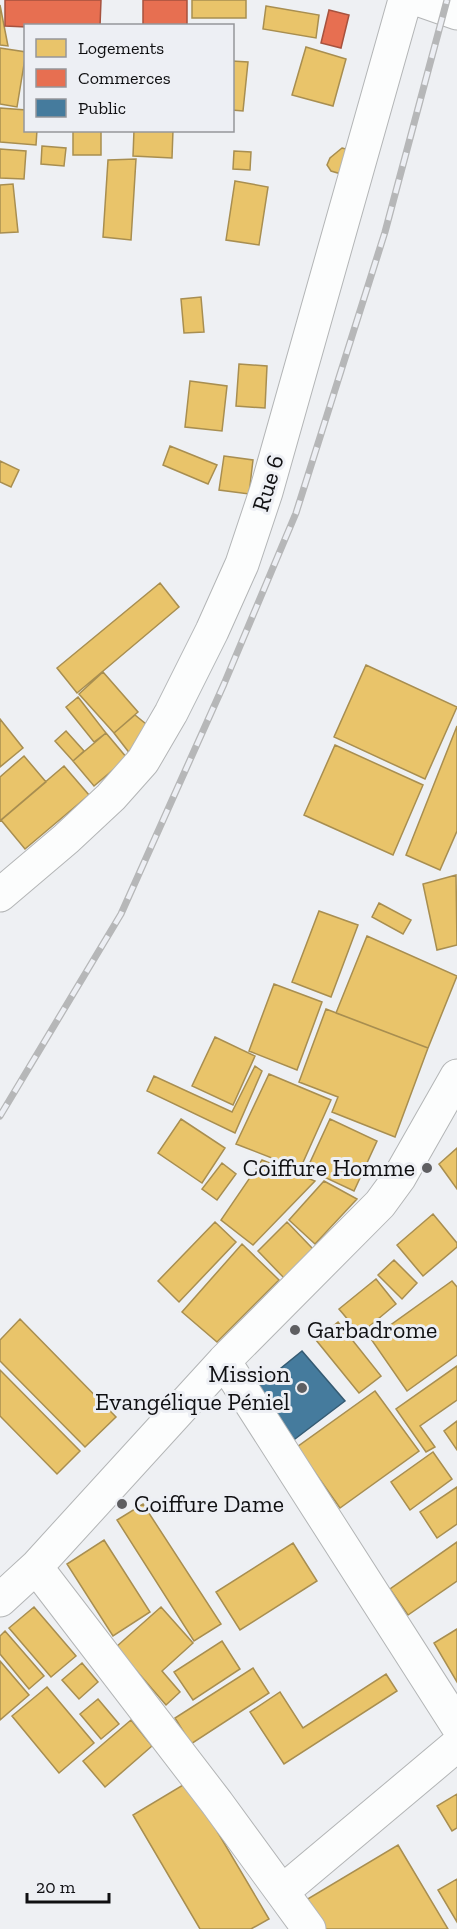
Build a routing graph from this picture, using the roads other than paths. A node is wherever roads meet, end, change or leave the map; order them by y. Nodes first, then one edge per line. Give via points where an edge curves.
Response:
1 (405, 0) edge
2 (420, 0) edge
3 (457, 13) edge
4 (0, 895) edge
5 (457, 1076) edge
6 (224, 1360) junction
7 (36, 1567) junction
8 (0, 1600) edge
9 (457, 1725) edge
10 (457, 1745) edge
11 (283, 1891) junction
12 (309, 1929) edge

1 - 4 street, Rue 6 via 266,492 242,564 212,631 143,761 111,797
2 - 3 street
5 - 6 street via 380,1204
6 - 7 street
6 - 9 street
7 - 8 street
7 - 11 street
10 - 11 street
11 - 12 street

